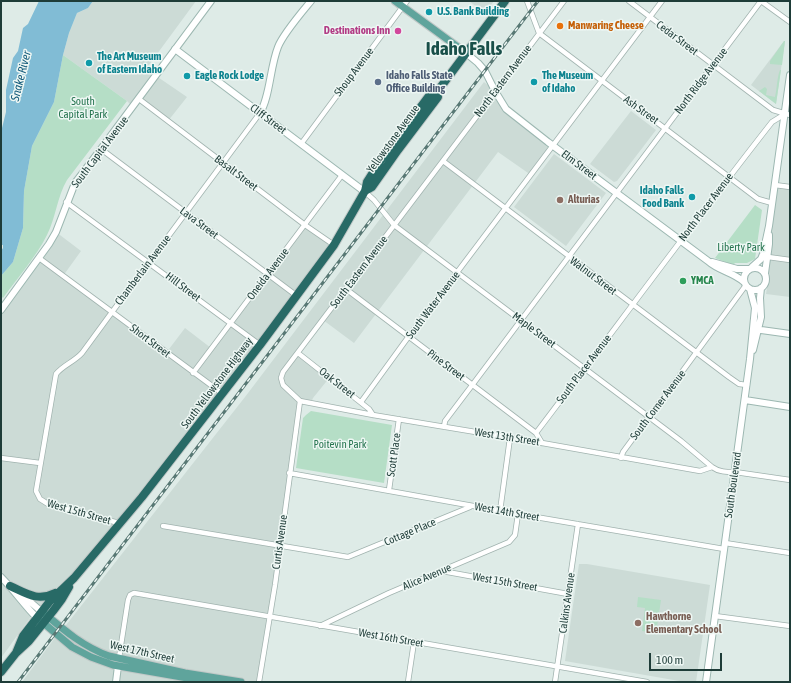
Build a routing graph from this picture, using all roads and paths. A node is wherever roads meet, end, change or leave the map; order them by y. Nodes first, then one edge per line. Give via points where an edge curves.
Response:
1 (211, 1) edge
2 (312, 1) edge
3 (395, 1) edge
4 (505, 1) edge
5 (527, 1) edge
6 (564, 1) edge
7 (628, 1) edge
8 (662, 1) edge
9 (761, 1) edge
10 (405, 4) edge
11 (650, 17) junction
12 (790, 22) edge
13 (539, 33) junction
14 (175, 49) junction
15 (466, 53) junction
16 (713, 65) junction
17 (790, 75) edge
18 (601, 81) junction
19 (495, 91) junction
20 (139, 99) junction
21 (260, 113) junction
22 (787, 115) edge
23 (665, 128) junction
24 (301, 144) junction
25 (553, 145) junction
26 (102, 149) junction
27 (443, 161) junction
28 (223, 163) junction
29 (342, 175) junction
30 (729, 177) junction
31 (775, 185) junction
32 (790, 187) edge
33 (363, 190) junction
34 (617, 193) junction
35 (66, 202) junction
36 (772, 203) junction
37 (505, 209) junction
38 (186, 213) junction
39 (305, 225) junction
40 (394, 225) junction
41 (769, 226) junction
42 (681, 240) junction
43 (334, 245) junction
44 (569, 257) junction
45 (768, 257) junction
46 (39, 258) junction
47 (790, 260) edge
48 (708, 261) junction
49 (149, 262) junction
50 (751, 268) junction
51 (457, 273) junction
52 (267, 274) junction
53 (765, 274) junction
54 (747, 285) junction
55 (761, 288) junction
56 (346, 289) junction
57 (297, 296) junction
58 (633, 305) junction
59 (1, 310) edge
60 (112, 312) junction
61 (521, 321) junction
62 (230, 323) junction
63 (755, 329) junction
64 (790, 334) edge
65 (409, 336) junction
66 (260, 345) junction
67 (298, 353) junction
68 (696, 353) junction
69 (585, 369) junction
70 (193, 373) junction
71 (473, 384) junction
72 (747, 385) junction
73 (222, 394) junction
74 (745, 400) junction
75 (300, 401) junction
76 (361, 402) junction
77 (790, 407) edge
78 (373, 415) junction
79 (649, 417) junction
80 (399, 419) junction
81 (444, 427) junction
82 (536, 433) junction
83 (510, 438) junction
84 (542, 443) junction
85 (1, 458) edge
86 (621, 458) junction
87 (40, 464) junction
88 (712, 466) junction
89 (735, 472) junction
90 (289, 473) junction
91 (790, 480) edge
92 (389, 490) junction
93 (40, 500) joint
94 (471, 506) junction
95 (500, 511) junction
96 (518, 514) junction
97 (578, 524) junction
98 (118, 525) junction
99 (162, 526) dead end
100 (279, 545) junction
101 (724, 546) junction
102 (790, 553) edge
103 (442, 571) junction
104 (1, 577) edge
105 (74, 578) junction
106 (10, 586) junction
107 (568, 594) junction
108 (270, 616) junction
109 (715, 616) junction
110 (43, 618) junction
111 (320, 626) junction
112 (790, 626) edge
113 (414, 642) junction
114 (119, 662) junction
115 (557, 667) junction
116 (1, 672) edge
117 (116, 682) edge
118 (210, 682) edge
119 (241, 682) edge
120 (259, 682) edge
121 (408, 682) edge
122 (555, 682) edge
123 (647, 682) edge
124 (706, 682) edge

1 - 14 street, South Capital Avenue
2 - 21 street, Chamberlain Avenue via 278,46 264,106
3 - 10 main road
4 - 15 highway, Yellowstone Avenue
5 - 13 street
6 - 13 street, North Eastern Avenue
7 - 11 street, Cedar Street
8 - 11 street, South Water Avenue
9 - 12 street
9 - 16 street, North Ridge Avenue
10 - 15 main road
10 - 24 street, Shoup Avenue
11 - 16 street, Cedar Street
11 - 18 street, South Water Avenue
13 - 18 street, Ash Street
13 - 19 street, North Eastern Avenue
14 - 20 street, South Capital Avenue
14 - 21 street, Cliff Street
15 - 19 street, Elm Street via 485,71
15 - 33 highway, Yellowstone Avenue via 437,92 432,92 380,160
16 - 22 street, Cedar Street via 773,110
16 - 23 street, North Ridge Avenue
17 - 22 street
18 - 23 street, Ash Street
18 - 25 street, South Water Avenue
19 - 25 street, Elm Street via 506,109
19 - 27 street, North Eastern Avenue
20 - 26 street, South Capital Avenue
20 - 28 street, Basalt Street
21 - 24 street, Cliff Street
21 - 28 street, Chamberlain Avenue
22 - 30 street, North Placer Avenue via 772,122
22 - 31 street
23 - 30 street, Ash Street
23 - 34 street, North Ridge Avenue
24 - 29 street, Cliff Street
25 - 34 street, Elm Street
25 - 37 street, South Water Avenue
26 - 35 street, South Capital Avenue via 75,183
26 - 38 street, Lava Street
27 - 37 street, Walnut Street
27 - 40 street, South Eastern Avenue
28 - 38 street, Chamberlain Avenue
28 - 39 street, Basalt Street
29 - 33 street, Cliff Street
29 - 39 street, Oneida Avenue
30 - 36 street, Ash Street via 758,199
30 - 42 street, North Placer Avenue
31 - 32 street
31 - 36 street
33 - 40 street, Maple Street
33 - 43 highway, South Yellowstone Highway
34 - 42 street, Elm Street
34 - 44 street, North Ridge Avenue
35 - 46 street, South Capital Avenue via 56,232
35 - 49 street, Hill Street
36 - 41 street
37 - 44 street, Walnut Street
37 - 51 street, South Water Avenue
38 - 49 street, Chamberlain Avenue
38 - 52 street, Lava Street
39 - 43 street, Basalt Street
39 - 52 street, Oneida Avenue
40 - 51 street, Maple Street
40 - 56 street, South Eastern Avenue
41 - 45 street
41 - 50 street via 761,259
42 - 48 street, Elm Street
42 - 58 street, North Placer Avenue
43 - 57 highway, South Yellowstone Highway
44 - 58 street, Walnut Street
44 - 61 street, North Ridge Avenue
45 - 47 street
45 - 53 street
46 - 59 street, South Capital Avenue
46 - 60 street, Short Street
48 - 50 street, Elm Street via 732,268
48 - 54 street, Elm Street via 721,270 735,275
49 - 60 street, Chamberlain Avenue
49 - 62 street, Hill Street
50 - 53 street via 760,268
50 - 54 street via 744,275
51 - 61 street, Maple Street
51 - 65 street, South Water Avenue
52 - 57 street, Lava Street
52 - 62 street, Oneida Avenue
53 - 55 street via 766,281
54 - 55 street via 756,290
54 - 63 street, South Boulevard via 755,308
54 - 68 street, South Corner Avenue
55 - 63 street via 761,317
56 - 65 street, Pine Street
56 - 67 street, South Eastern Avenue
57 - 66 highway, South Yellowstone Highway
58 - 68 street, Walnut Street
58 - 69 street, South Placer Avenue
60 - 70 street, Short Street
60 - 87 street, Chamberlain Avenue via 77,359 61,367 56,374
61 - 69 street, Maple Street
61 - 71 street, North Ridge Avenue
62 - 66 street, Hill Street
62 - 70 street, Oneida Avenue
63 - 64 street
63 - 72 street, South Boulevard
65 - 71 street, Pine Street
65 - 76 street, South Water Avenue
66 - 73 highway, South Yellowstone Highway
67 - 75 street, South Eastern Avenue via 282,374 283,385
67 - 76 street, Oak Street
68 - 72 street, Walnut Street via 739,384
68 - 79 street, South Corner Avenue
69 - 79 street, Maple Street
69 - 82 street, South Placer Avenue
70 - 73 street, Short Street
71 - 81 street, North Ridge Avenue
71 - 82 street, Pine Street
72 - 74 street, South Boulevard
73 - 98 highway, South Yellowstone Highway
74 - 77 street
74 - 89 street, South Boulevard
75 - 78 street, West 13th Street
75 - 90 street, Curtis Avenue
76 - 78 street, Oak Street
78 - 80 street, West 13th Street
79 - 86 street, South Corner Avenue
79 - 88 street, Maple Street
80 - 81 street, West 13th Street
80 - 92 street, Scott Place
81 - 83 street, West 13th Street
82 - 84 street, Pine Street
83 - 84 street, West 13th Street
83 - 95 street
84 - 86 street, West 13th Street
85 - 87 street
86 - 88 street, West 13th Street via 700,472
87 - 93 street, Chamberlain Avenue via 36,490
88 - 89 street via 719,471
89 - 91 street
89 - 101 street, South Boulevard
90 - 92 street, West 14th Street
90 - 100 street, Curtis Avenue
92 - 94 street, West 14th Street
93 - 98 street, West 15th Street
94 - 95 street, West 14th Street
94 - 100 street, Cottage Place via 348,557
95 - 96 street, West 14th Street
96 - 97 street, West 14th Street
96 - 103 street, Alice Avenue via 515,534 509,542
97 - 101 street, West 14th Street
97 - 107 street, Calkins Avenue
98 - 105 highway, South Yellowstone Highway
99 - 100 street
100 - 108 street, Curtis Avenue
101 - 102 street, West 14th Street
101 - 109 street, South Boulevard
103 - 107 street, West 15th Street
103 - 111 street, Alice Avenue
104 - 106 street
105 - 106 highway via 55,593 43,598
105 - 110 highway, South Yellowstone Highway via 62,599
106 - 110 street via 22,603
107 - 115 street, Calkins Avenue
108 - 111 street, West 16th Street
108 - 114 street, West 16th Street via 134,593 128,600
108 - 120 street, Curtis Avenue
109 - 112 street
109 - 124 street, South Boulevard
110 - 114 main road, West 17th Street via 81,643
110 - 114 main road via 72,647 89,657
110 - 116 highway, South Yellowstone Highway via 19,642 16,653
111 - 113 street, West 16th Street
113 - 115 street, West 16th Street
113 - 121 street
114 - 117 street
114 - 118 main road, West 17th Street
114 - 119 main road, West 17th Street
115 - 122 street, Calkins Avenue
115 - 123 street, West 16th Street

